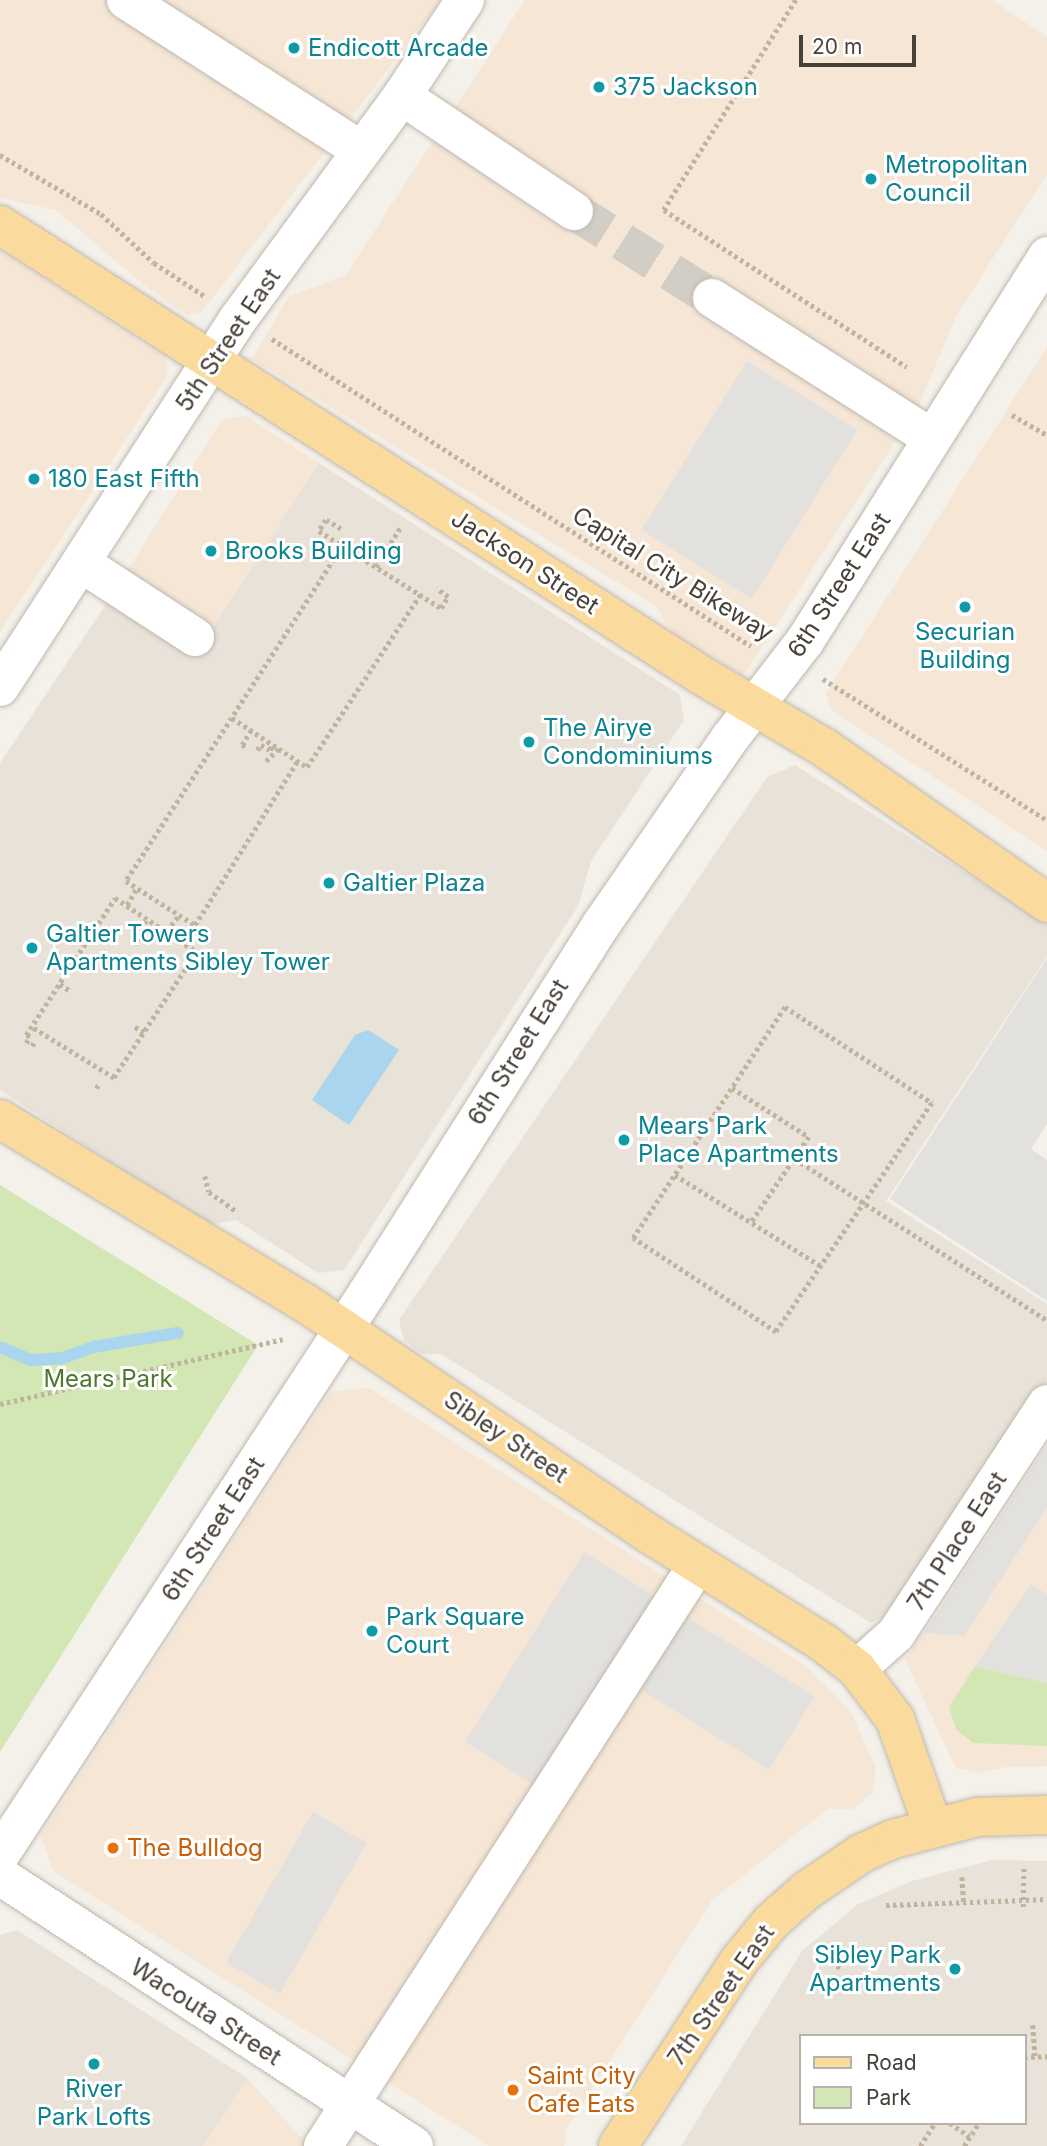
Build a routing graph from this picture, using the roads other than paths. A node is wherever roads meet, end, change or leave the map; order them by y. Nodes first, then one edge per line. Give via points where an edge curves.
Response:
1 (126, 0) edge
2 (465, 0) edge
3 (402, 96) junction
4 (361, 150) junction
5 (574, 211) tunnel mouth
6 (0, 226) edge
7 (1047, 256) edge
8 (712, 298) tunnel mouth
9 (213, 360) junction
10 (932, 438) junction
11 (81, 564) junction
12 (195, 637) dead end
13 (0, 687) edge
14 (756, 705) junction
15 (1047, 903) edge
16 (0, 1119) edge
17 (344, 1329) junction
18 (1047, 1404) edge
19 (698, 1564) junction
20 (857, 1669) junction
21 (1047, 1815) edge
22 (933, 1827) junction
23 (0, 1855) edge
24 (0, 1876) edge
25 (349, 2104) junction
26 (323, 2146) edge
27 (414, 2146) edge
28 (618, 2146) edge

1 - 4 street
2 - 3 street, 5th Street East
3 - 4 street, 5th Street East
3 - 5 street
4 - 9 street, 5th Street East
6 - 9 main road, Jackson Street
7 - 10 street, 6th Street East
8 - 10 street
9 - 11 street, 5th Street East
9 - 14 main road, Jackson Street via 701,675
10 - 14 street, 6th Street East via 788,663
11 - 12 street
11 - 13 street, 5th Street East
14 - 15 main road, Jackson Street
14 - 17 street, 6th Street East via 573,967
16 - 17 main road, Sibley Street
17 - 19 main road, Sibley Street
17 - 23 street, 6th Street East
18 - 20 street, 7th Place East via 896,1634
19 - 20 main road, Sibley Street
19 - 25 street
20 - 22 main road, Sibley Street via 901,1730
21 - 22 main road, 7th Street East via 986,1816
22 - 28 main road, 7th Street East via 862,1853 825,1876 771,1922 739,1961
24 - 25 street, Wacouta Street
25 - 26 street
25 - 27 street, Wacouta Street

